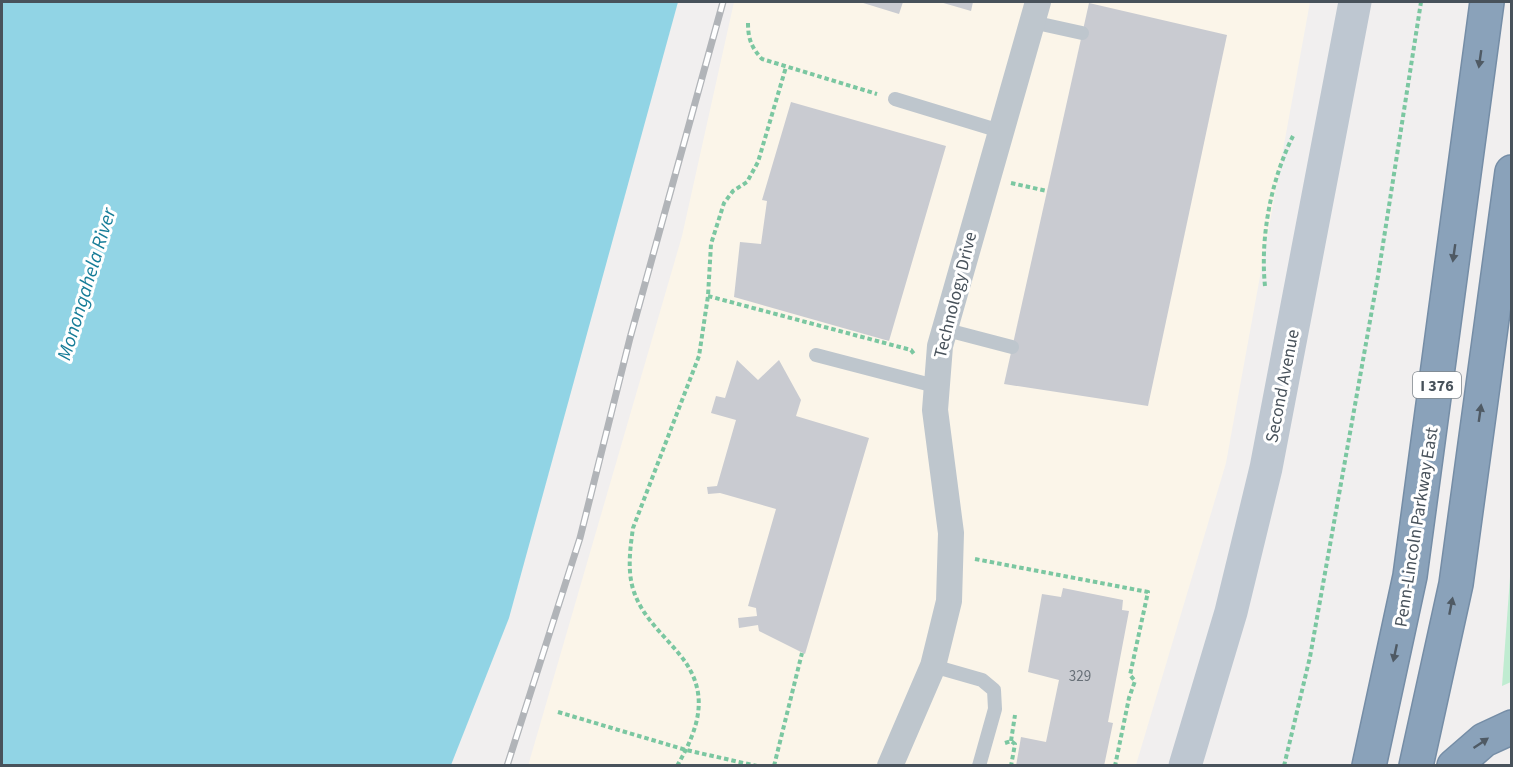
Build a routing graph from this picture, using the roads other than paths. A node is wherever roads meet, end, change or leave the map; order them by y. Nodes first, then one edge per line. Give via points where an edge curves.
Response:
1 (1355, 2) edge
2 (1487, 2) edge
3 (1035, 12) edge
4 (1082, 33) dead end
5 (895, 99) road end
6 (1000, 131) junction
7 (1512, 172) edge
8 (943, 329) junction
9 (1012, 347) dead end
10 (816, 355) dead end
11 (935, 386) junction
12 (933, 666) junction
13 (1512, 727) edge
14 (891, 765) edge
15 (979, 765) edge
16 (1185, 765) edge
17 (1369, 765) edge
18 (1416, 765) edge
19 (1454, 765) edge

1 - 16 main road, Second Avenue via 1266,468 1231,612
2 -> 17 highway, Penn-Lincoln Parkway East / I 376 via 1410,576
3 - 4 lane
3 - 6 street, Technology Drive
5 - 6 lane
6 - 8 street, Technology Drive
18 -> 7 highway, I 376 via 1456,584
8 - 9 lane
8 - 11 street, Technology Drive
10 - 11 lane
11 - 12 street, Technology Drive via 937,435 952,552 948,609
12 - 14 street, Technology Drive
12 - 15 lane via 982,680 994,690 995,709
19 -> 13 highway via 1484,740

